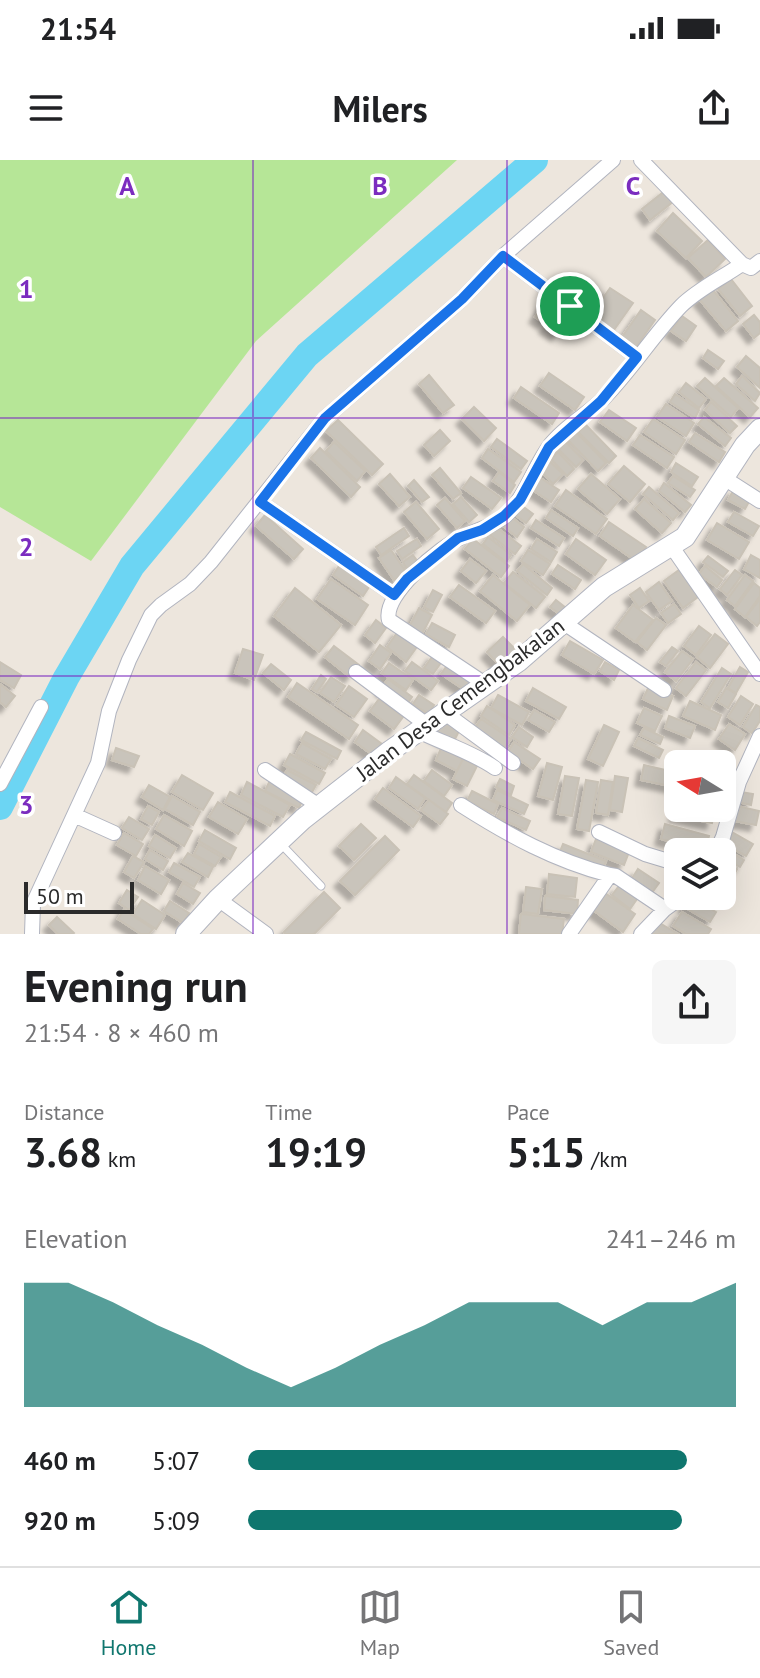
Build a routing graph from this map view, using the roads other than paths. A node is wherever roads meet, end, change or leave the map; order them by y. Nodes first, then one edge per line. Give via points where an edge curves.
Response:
1 (613, 160) edge
2 (641, 160) edge
3 (503, 256) junction
4 (760, 261) edge
5 (742, 264) junction
6 (637, 357) junction
7 (760, 429) edge
8 (724, 478) junction
9 (760, 501) edge
10 (260, 502) junction
11 (672, 547) junction
12 (394, 595) junction
13 (564, 623) junction
14 (356, 672) dead end
15 (760, 674) edge
16 (485, 684) junction
17 (664, 690) dead end
18 (41, 707) dead end
19 (430, 723) junction
20 (760, 736) edge
21 (513, 763) dead end
22 (495, 768) dead end
23 (265, 770) dead end
24 (0, 784) edge
25 (461, 805) dead end
26 (319, 806) junction
27 (74, 815) junction
28 (599, 832) dead end
29 (114, 833) dead end
30 (723, 838) edge
31 (279, 841) junction
32 (664, 860) edge
33 (610, 875) junction
34 (321, 886) dead end
35 (218, 899) junction
36 (664, 908) edge
37 (664, 910) edge
38 (32, 934) edge
39 (186, 934) edge
40 (266, 934) edge
41 (569, 934) edge
42 (641, 934) edge

1 - 3 street
2 - 5 street
3 - 6 street
3 - 10 street via 462,299 325,418
4 - 5 street via 751,268
5 - 6 street via 691,298
6 - 12 street via 601,401 549,447 520,500 504,516 458,538
7 - 8 street, Jalan Desa Cemengbakalan
8 - 9 street
8 - 11 street, Jalan Desa Cemengbakalan via 691,530
10 - 12 street
10 - 27 street via 201,573 144,626 109,711 98,763
11 - 13 street, Jalan Desa Cemengbakalan via 604,587
11 - 15 street
12 - 16 street via 389,620
13 - 16 street, Jalan Desa Cemengbakalan
13 - 17 street
14 - 19 street
16 - 19 street, Jalan Desa Cemengbakalan
18 - 24 street
19 - 21 street
19 - 22 street via 460,751
19 - 26 street, Jalan Desa Cemengbakalan
20 - 30 street
23 - 26 street
25 - 33 street via 518,841
26 - 31 street, Jalan Desa Cemengbakalan
27 - 29 street
27 - 38 street via 33,904
28 - 32 street
31 - 34 lane
31 - 35 street, Jalan Desa Cemengbakalan
33 - 36 street
33 - 41 street
35 - 39 street, Jalan Desa Cemengbakalan
35 - 40 street
37 - 42 street

